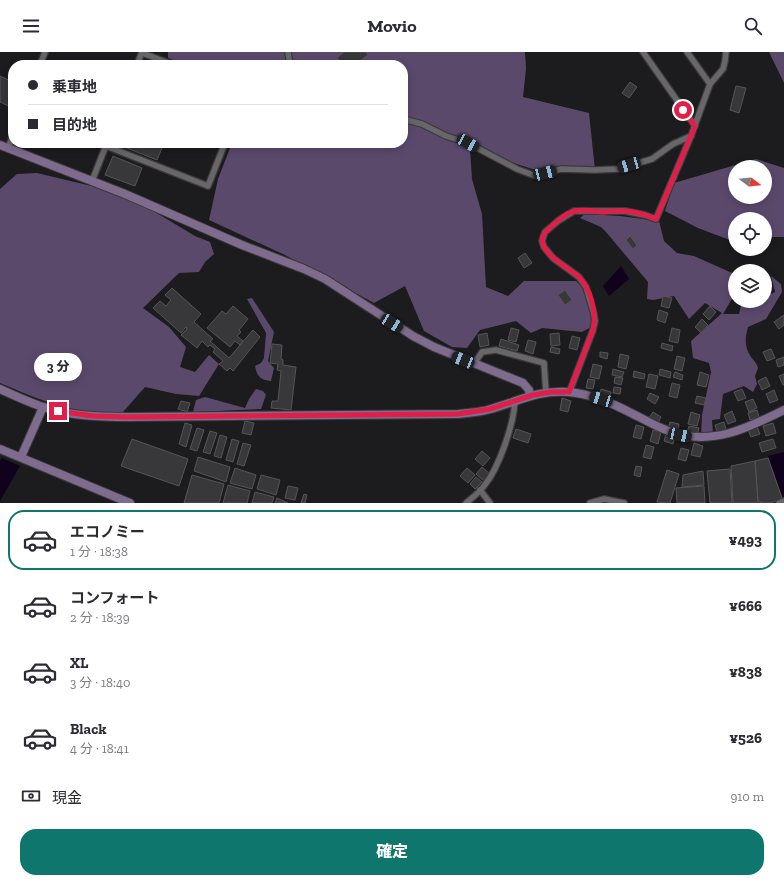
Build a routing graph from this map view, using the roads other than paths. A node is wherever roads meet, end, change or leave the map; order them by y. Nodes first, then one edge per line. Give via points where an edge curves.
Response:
1 (142, 52) edge
2 (644, 52) edge
3 (687, 52) edge
4 (726, 52) edge
5 (162, 60) edge
6 (710, 84) junction
7 (408, 120) edge
8 (695, 126) junction
9 (691, 136) junction
10 (0, 145) edge
11 (8, 148) joint
12 (105, 148) edge
13 (113, 148) edge
14 (223, 148) edge
15 (92, 181) junction
16 (474, 364) junction
17 (0, 389) edge
18 (569, 392) junction
19 (546, 393) junction
20 (530, 395) junction
21 (515, 400) junction
22 (43, 407) junction
23 (784, 410) edge
24 (0, 449) edge
25 (21, 457) junction
26 (480, 490) junction
27 (784, 501) edge
28 (130, 503) edge
29 (466, 503) edge
30 (490, 503) edge
31 (590, 503) edge
32 (624, 503) edge
33 (779, 503) edge

1 - 5 street
2 - 8 street
3 - 6 street
4 - 6 street via 723,69
6 - 8 street
7 - 9 street via 468,143 516,169 533,175 561,169 618,168 652,159 672,144
8 - 9 street
9 - 18 street via 656,219 625,211 574,211 545,232 542,241 544,247 553,258 579,277 590,297 594,314 593,330
10 - 11 street
11 - 15 street
12 - 15 street
13 - 14 street via 208,186
15 - 16 street via 325,279 413,336
16 - 19 street via 482,352 496,350 544,362
16 - 20 street via 523,383
17 - 22 street
18 - 19 street
18 - 23 street via 601,399 663,429 695,438 725,434
19 - 20 street
20 - 21 street
21 - 22 street via 483,411 450,414 111,417 76,414
21 - 26 street via 515,411 503,451
22 - 25 street
24 - 25 street
25 - 28 street
26 - 29 street
26 - 30 street
27 - 33 street
31 - 32 street via 608,499

